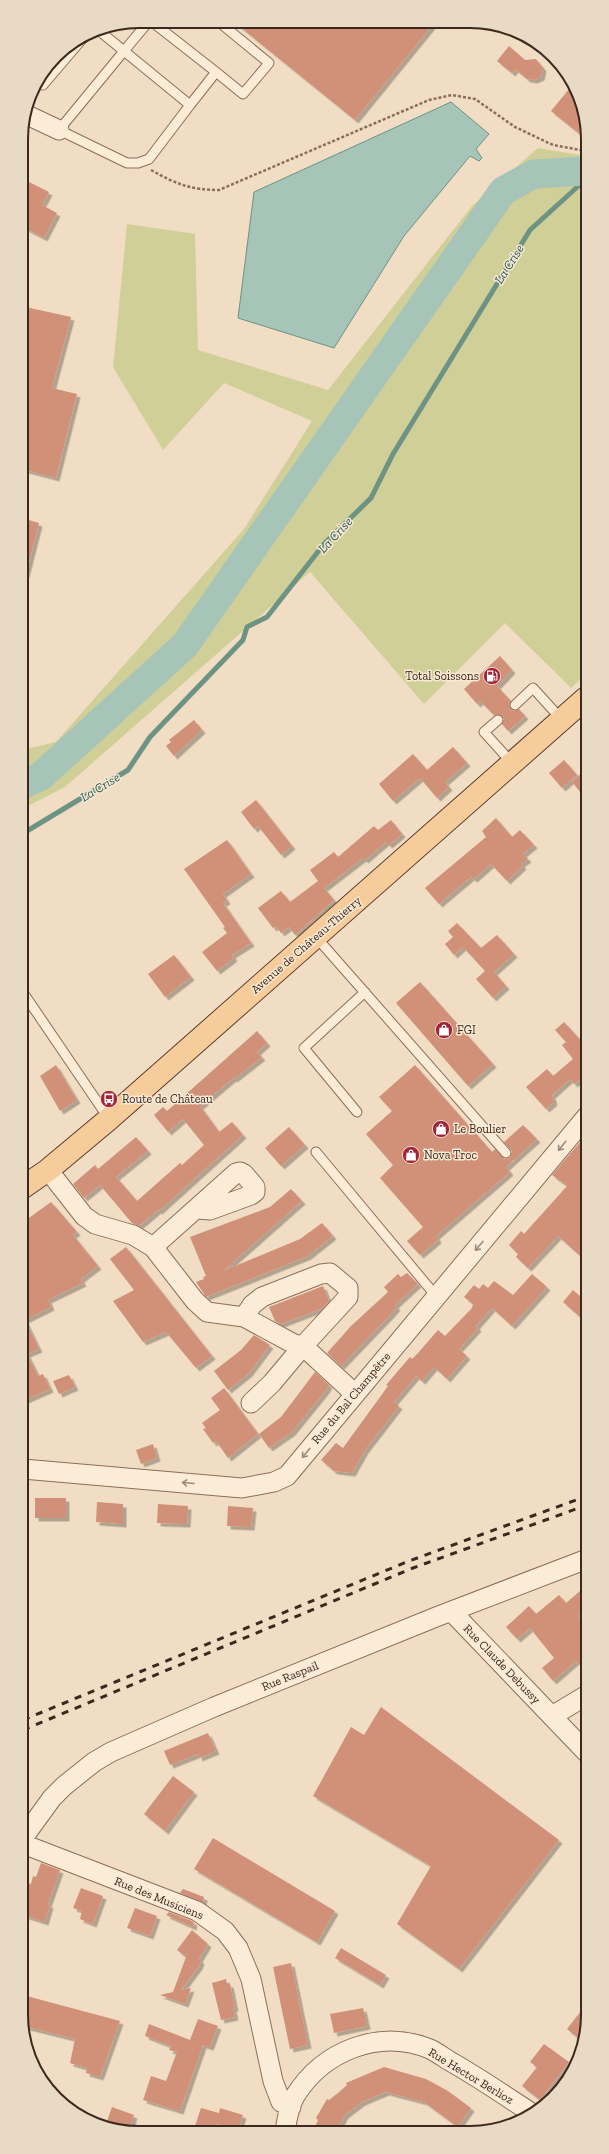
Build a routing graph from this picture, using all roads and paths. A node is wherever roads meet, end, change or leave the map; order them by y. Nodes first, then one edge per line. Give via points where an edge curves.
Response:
1 (144, 28) edge
2 (159, 28) edge
3 (226, 28) edge
4 (103, 34) edge
5 (73, 49) edge
6 (124, 51) junction
7 (216, 72) junction
8 (42, 84) edge
9 (190, 105) junction
10 (30, 116) edge
11 (59, 130) junction
12 (581, 150) edge
13 (138, 163) junction
14 (581, 703) edge
15 (515, 704) dead end
16 (498, 720) dead end
17 (562, 720) junction
18 (513, 764) junction
19 (316, 937) junction
20 (365, 992) junction
21 (28, 1000) edge
22 (357, 1112) dead end
23 (109, 1119) junction
24 (581, 1123) edge
25 (316, 1152) dead end
26 (506, 1153) dead end
27 (48, 1170) junction
28 (28, 1184) edge
29 (197, 1209) dead end
30 (153, 1247) junction
31 (436, 1296) junction
32 (244, 1317) junction
33 (303, 1346) junction
34 (355, 1394) junction
35 (251, 1403) dead end
36 (28, 1469) edge
37 (581, 1560) edge
38 (451, 1611) junction
39 (581, 1699) edge
40 (552, 1716) junction
41 (581, 1746) edge
42 (28, 1831) edge
43 (28, 1846) edge
44 (291, 2107) junction
45 (527, 2110) edge
46 (285, 2126) edge

1 - 6 lane
2 - 7 lane
3 - 7 lane via 269,63 243,94
4 - 6 lane
5 - 8 lane
6 - 9 lane
6 - 11 lane
7 - 9 lane
9 - 13 lane via 149,159
10 - 11 street
11 - 13 lane via 127,163
12 - 13 path via 553,145 515,127 475,99 452,95 429,100 219,190 196,190 171,182
14 - 17 main road, Avenue de Château-Thierry
15 - 17 lane via 533,688
16 - 18 lane via 484,732
17 - 18 main road, Avenue de Château-Thierry
18 - 19 main road, Avenue de Château-Thierry
19 - 20 lane
19 - 23 main road, Avenue de Château-Thierry
20 - 22 lane via 304,1048
20 - 26 lane
21 - 23 lane
23 - 27 main road, Avenue de Château-Thierry
24 -> 31 street, Rue du Bal Champêtre
25 - 31 lane
27 - 28 main road, Avenue de Château-Thierry
27 - 30 street via 84,1216 95,1224 133,1235
29 - 30 street
30 - 32 street via 195,1301 207,1312
31 - 34 street, Rue du Bal Champêtre
32 - 33 street via 294,1344
32 - 33 street via 252,1305 262,1297 321,1274 330,1274 348,1288 348,1298
33 - 34 street
33 - 35 street via 272,1383
34 -> 36 street, Rue du Bal Champêtre via 287,1476 274,1482 242,1488
37 - 38 street, Rue Raspail
38 - 40 street, Rue Claude Debussy
38 - 42 street, Rue Raspail via 214,1707 111,1752 64,1786
39 - 40 street
40 - 41 street, Rue Claude Debussy
43 - 44 street, Rue des Musiciens via 197,1911 225,1931 238,1948 251,1979 273,2081 281,2102
44 - 45 street, Rue Hector Berlioz via 295,2097 318,2068 338,2053 359,2045 408,2042 430,2050
44 - 46 street, Rue Hector Berlioz

